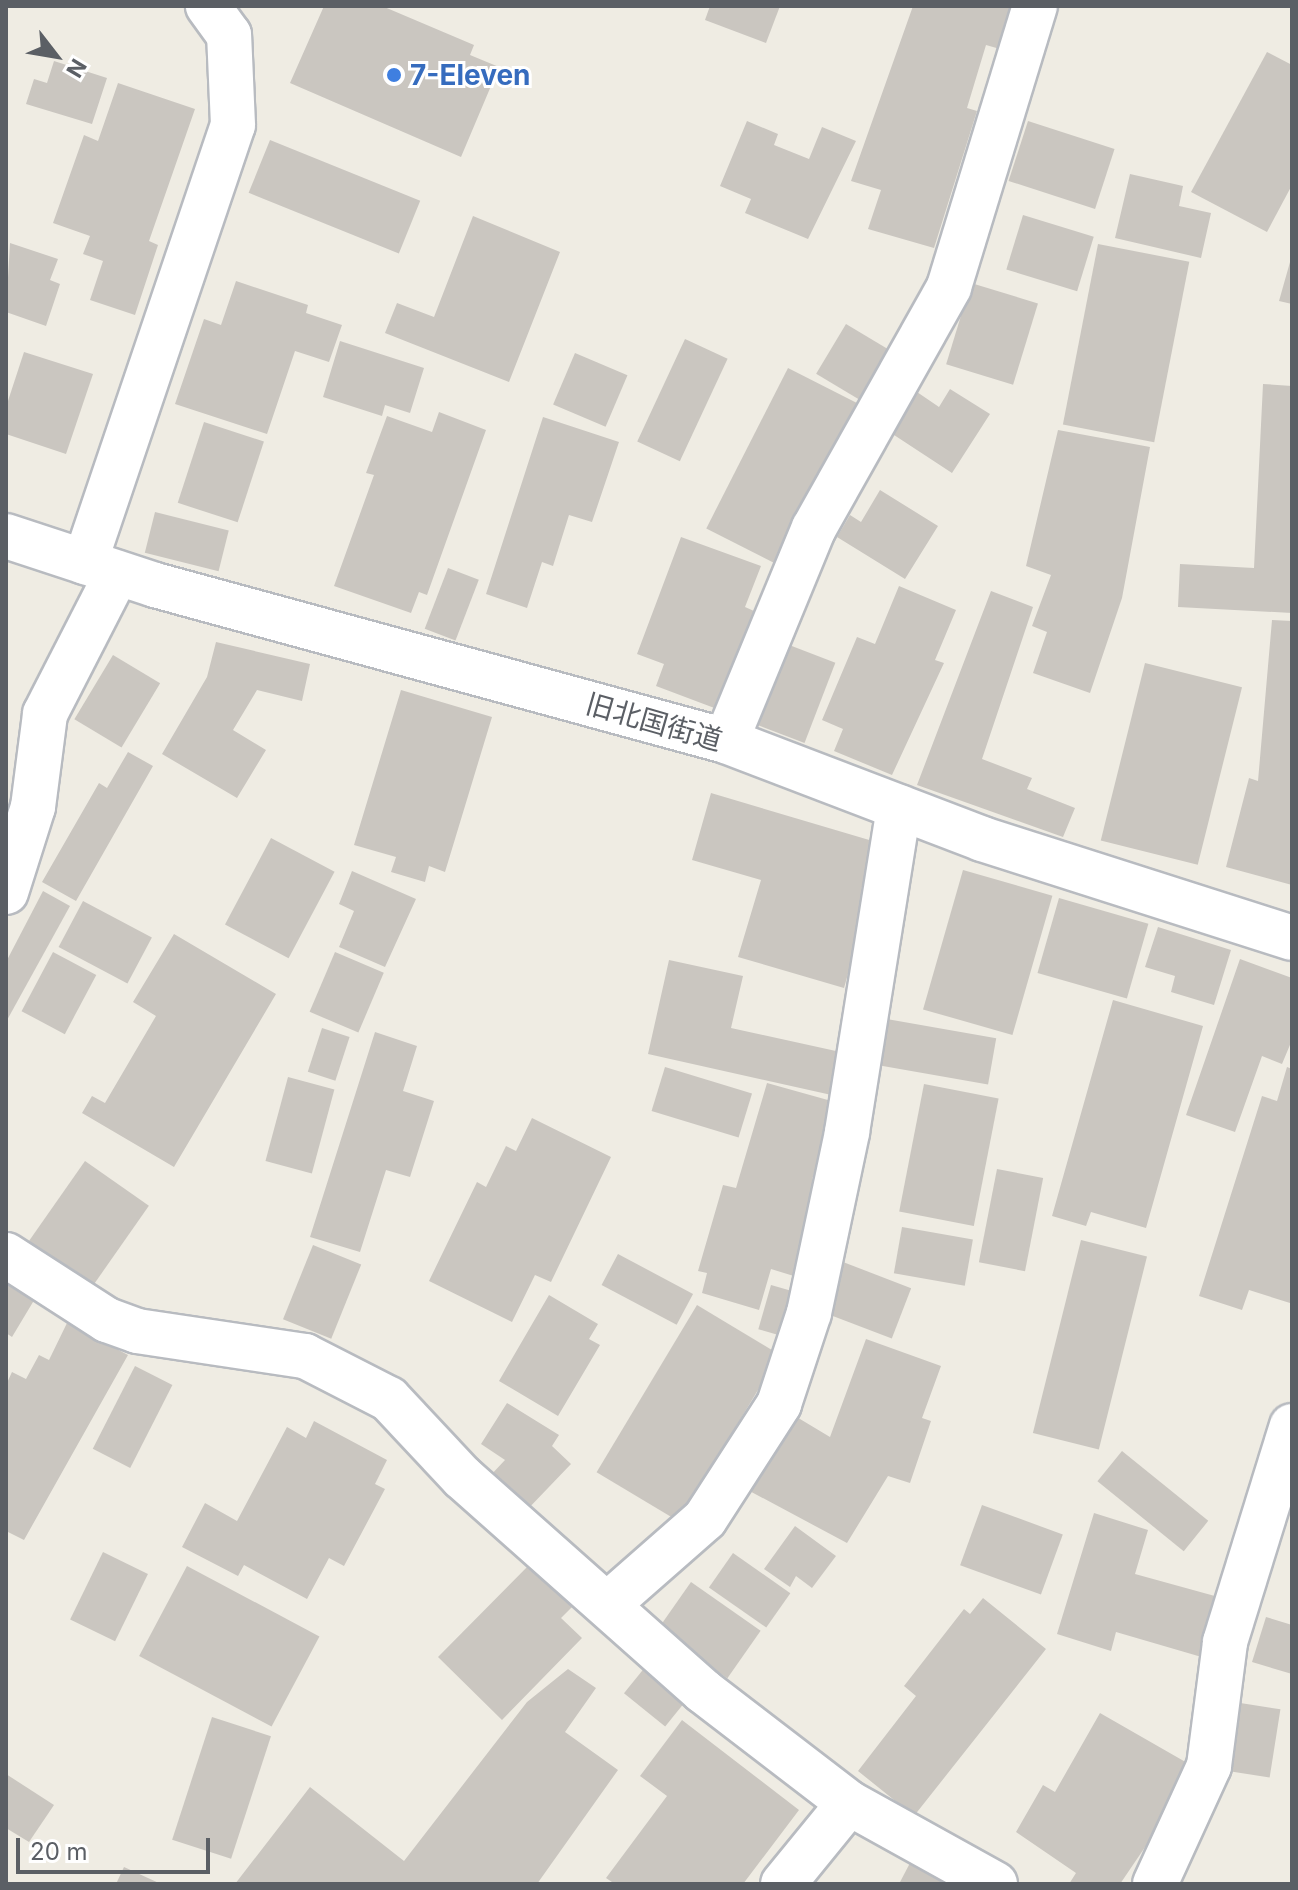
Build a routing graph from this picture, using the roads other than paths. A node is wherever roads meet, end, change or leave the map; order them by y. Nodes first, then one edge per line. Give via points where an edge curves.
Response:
1 (208, 6) edge
2 (1035, 6) edge
3 (6, 536) edge
4 (101, 567) junction
5 (726, 741) junction
6 (899, 807) junction
7 (6, 892) edge
8 (1292, 938) edge
9 (6, 1255) edge
10 (1292, 1426) edge
11 (607, 1605) junction
12 (849, 1803) junction
13 (783, 1884) edge
14 (995, 1884) edge
15 (1155, 1884) edge

1 - 4 street via 229,35 233,125
2 - 5 street via 949,287 814,528
3 - 4 street, 旧北国街道
4 - 5 street, 旧北国街道
4 - 7 street via 45,714 33,807
5 - 6 street, 旧北国街道
6 - 8 street, 旧北国街道
6 - 11 street via 847,1132 809,1313 779,1404 705,1519
9 - 11 street via 43,1284 137,1331 273,1349 348,1374 389,1399 462,1477
10 - 15 street via 1225,1642 1209,1766
11 - 12 street via 792,1765
12 - 13 street
12 - 14 street

